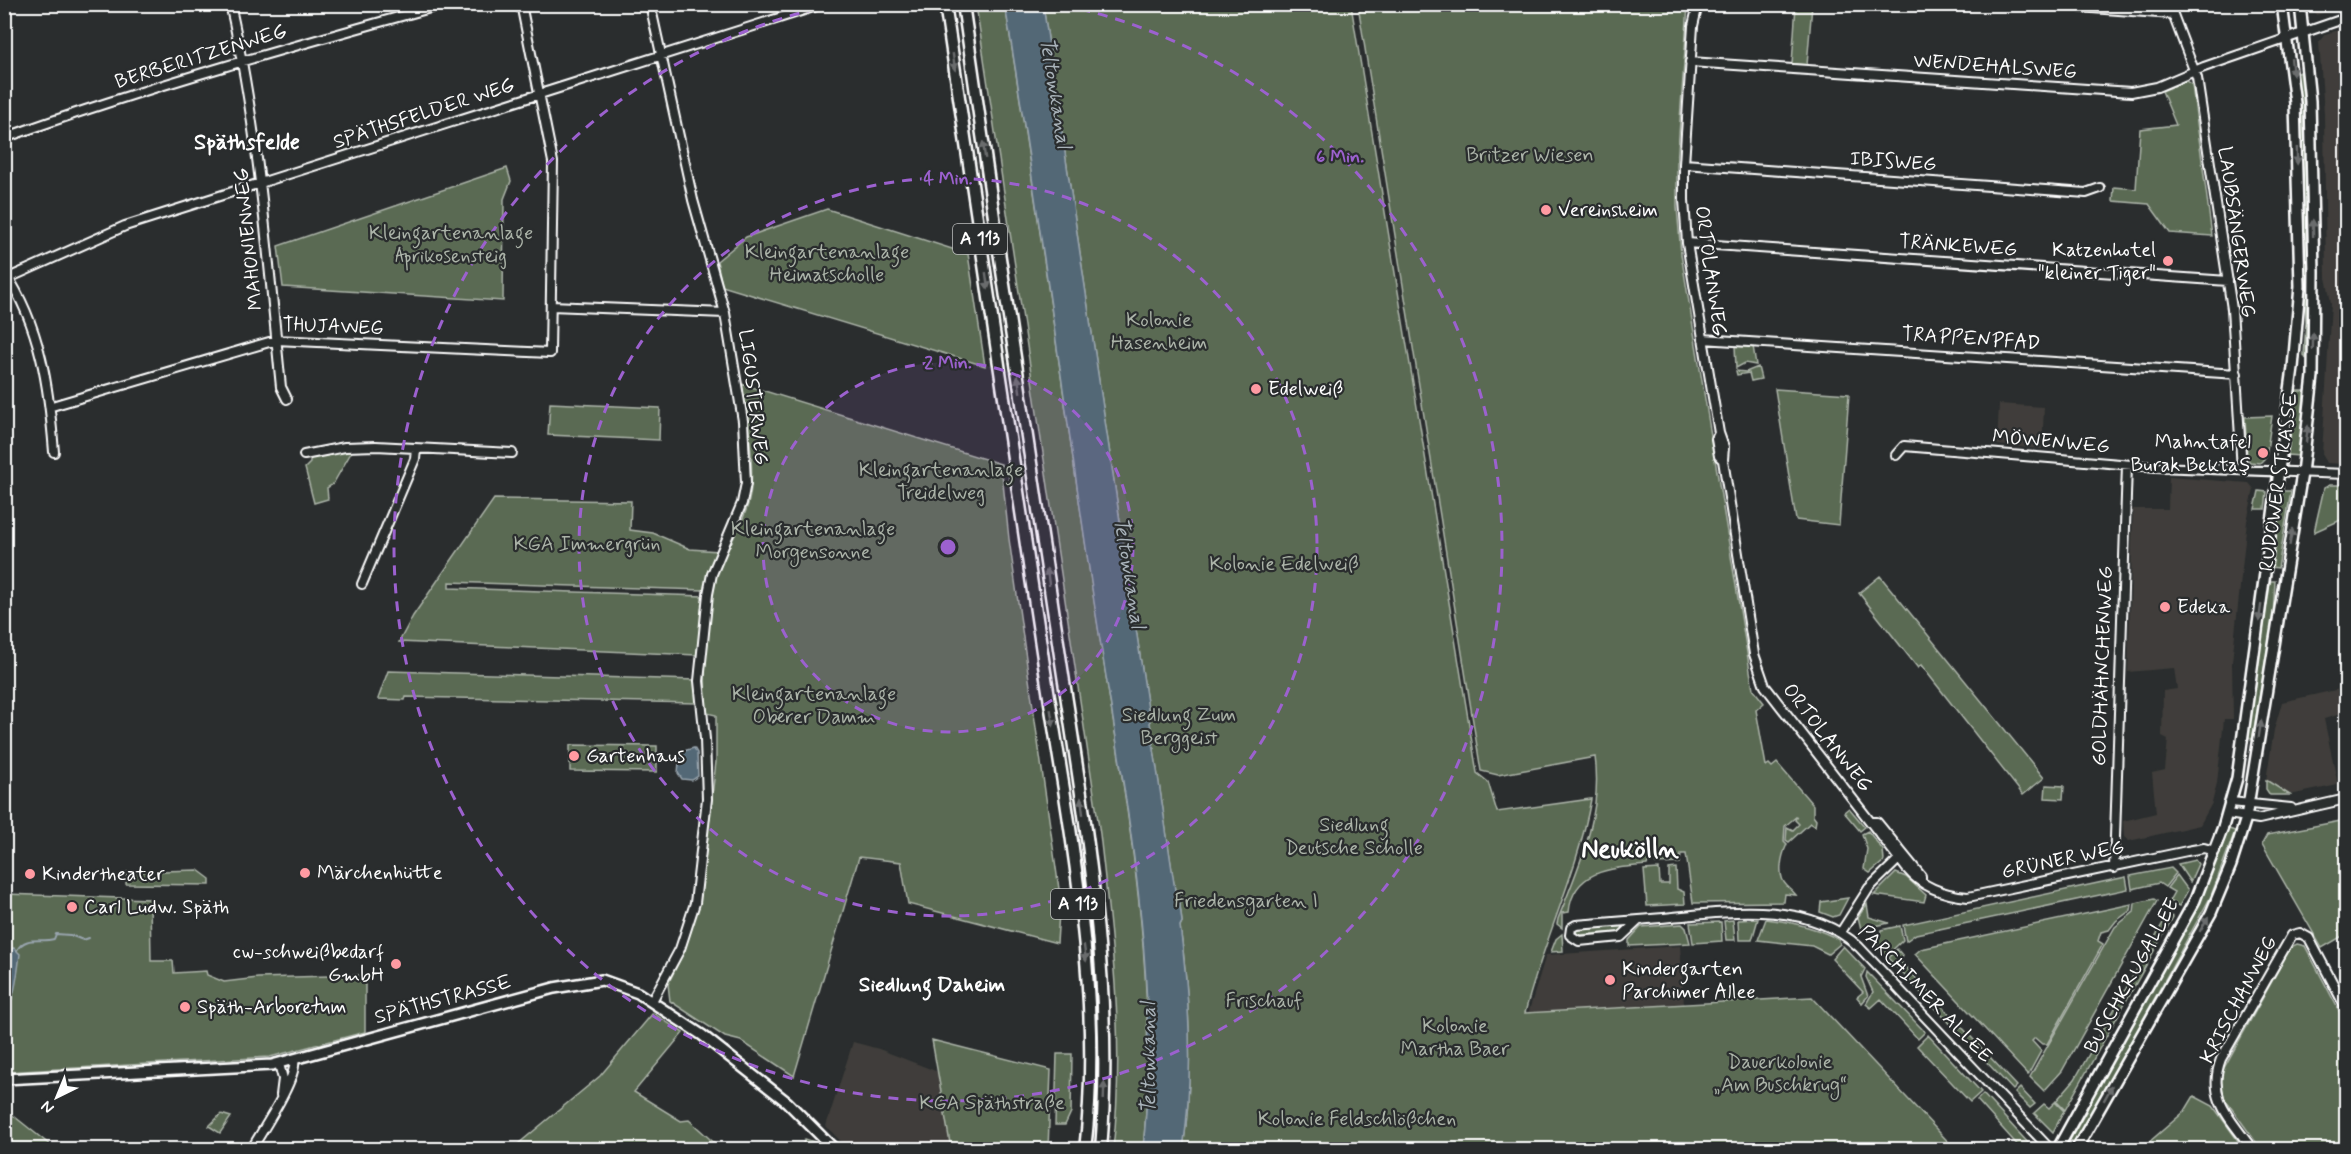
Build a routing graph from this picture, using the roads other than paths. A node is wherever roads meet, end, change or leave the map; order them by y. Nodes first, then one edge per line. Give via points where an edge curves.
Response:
1 (230, 4) edge
2 (445, 4) edge
3 (521, 4) edge
4 (650, 4) edge
5 (823, 4) edge
6 (945, 4) edge
7 (963, 4) edge
8 (1698, 4) edge
9 (2038, 4) edge
10 (2169, 4) edge
11 (2282, 4) edge
12 (2300, 4) edge
13 (2172, 14) junction
14 (2346, 18) edge
15 (2304, 31) junction
16 (2288, 36) junction
17 (662, 57) junction
18 (243, 60) junction
19 (1690, 63) junction
20 (2195, 71) junction
21 (539, 95) junction
22 (4, 138) edge
23 (1684, 164) junction
24 (260, 184) junction
25 (2100, 188) dead end
26 (1687, 243) junction
27 (6, 276) edge
28 (2228, 281) junction
29 (550, 306) junction
30 (725, 313) junction
31 (1703, 339) junction
32 (276, 340) junction
33 (2237, 374) junction
34 (287, 399) dead end
35 (51, 406) junction
36 (416, 449) junction
37 (54, 452) dead end
38 (512, 453) dead end
39 (1896, 455) dead end
40 (304, 456) dead end
41 (2127, 465) junction
42 (2242, 471) junction
43 (2279, 472) junction
44 (2302, 473) junction
45 (2346, 474) edge
46 (362, 584) dead end
47 (2346, 799) edge
48 (2231, 802) junction
49 (2248, 805) junction
50 (2298, 808) junction
51 (2228, 814) junction
52 (2246, 818) junction
53 (2215, 851) junction
54 (1901, 857) junction
55 (2114, 868) junction
56 (1921, 880) joint
57 (1639, 920) junction
58 (1841, 932) junction
59 (652, 1001) junction
60 (2346, 1008) edge
61 (294, 1060) junction
62 (279, 1064) junction
63 (4, 1079) edge
64 (281, 1096) junction
65 (251, 1149) edge
66 (835, 1149) edge
67 (1085, 1149) edge
68 (1101, 1149) edge
69 (2051, 1149) edge
70 (2057, 1149) edge
71 (2076, 1149) edge
72 (2253, 1149) edge

1 - 18 street, MAHONIENWEG
2 - 18 street, BERBERITZENWEG
3 - 21 street
4 - 17 street, LIGUSTERWEG
5 - 17 street, SPÄTHSFELDER WEG
6 -> 67 highway, A 113 via 1086,964 1090,1045
68 -> 7 highway, A 113 via 1106,1045 1101,958
8 - 19 street, ORTOLANWEG
9 - 13 street
10 - 13 street, LAUBSÄNGERWEG
11 - 16 main road, RUDOWER STRASSE
12 - 15 main road, RUDOWER STRASSE
13 - 20 street, LAUBSÄNGERWEG
14 - 15 street, WENDEHALSWEG
15 - 16 street, WENDEHALSWEG
44 -> 15 main road, RUDOWER STRASSE via 2313,376 2314,272 2310,101
16 - 20 street, WENDEHALSWEG
16 -> 43 main road, RUDOWER STRASSE via 2295,103 2300,286
17 - 21 street, SPÄTHSFELDER WEG
17 - 30 street, LIGUSTERWEG via 693,200
18 - 22 street, BERBERITZENWEG
18 - 24 street, MAHONIENWEG
19 - 20 street, WENDEHALSWEG via 2131,92 2157,87
19 - 23 street, ORTOLANWEG
20 - 28 street, LAUBSÄNGERWEG
21 - 24 street, SPÄTHSFELDER WEG
21 - 29 street via 553,162
23 - 25 street, IBISWEG via 2086,193
23 - 26 street, ORTOLANWEG
24 - 27 street, SPÄTHSFELDER WEG via 126,226
24 - 32 street, MAHONIENWEG
26 - 28 street, TRÄNKEWEG
26 - 31 street, ORTOLANWEG
27 - 35 street via 34,333
28 - 33 street, LAUBSÄNGERWEG
29 - 30 street
29 - 32 street, THUJAWEG via 550,353
30 - 59 street, LIGUSTERWEG via 743,421 745,490 711,574 708,594 699,681 707,799 695,903 680,949
31 - 33 street, TRAPPENPFAD
31 - 54 street, ORTOLANWEG via 1719,433 1716,439 1723,460 1758,670 1776,704 1873,828
32 - 34 street, MAHONIENWEG via 281,387
32 - 35 street, THUJAWEG
33 - 42 street, LAUBSÄNGERWEG
35 - 37 street
36 - 38 street
36 - 40 street via 345,447
36 - 46 street
39 - 41 street, MÖWENWEG via 1904,447
41 - 42 street, MÖWENWEG
41 - 55 street, GOLDHÄHNCHENWEG
42 - 43 street, MÖWENWEG
43 - 44 street, MÖWENWEG
43 -> 48 main road, RUDOWER STRASSE via 2243,744
44 - 45 street, MÖWENWEG
49 -> 44 main road, RUDOWER STRASSE
47 - 50 street
48 - 49 street
48 - 51 main road, RUDOWER STRASSE
49 - 50 street
49 - 52 main road, RUDOWER STRASSE
50 - 52 street via 2259,819
51 - 52 street
51 - 53 main road, BUSCHKRUGALLEE
71 -> 52 main road, BUSCHKRUGALLEE via 2211,913
53 - 55 street, GRÜNER WEG via 2204,848
53 - 70 main road, BUSCHKRUGALLEE via 2195,900
54 - 56 street, ORTOLANWEG via 1911,874
54 - 58 street via 1869,888
55 - 56 street, GRÜNER WEG via 1968,897 1948,896
57 - 57 street, PARCHIMER ALLEE via 1576,925 1570,931 1572,938 1579,941 1616,938 1625,935
57 - 58 street, PARCHIMER ALLEE via 1761,912 1798,917
58 - 69 street, PARCHIMER ALLEE
59 - 61 main road, SPÄTHSTRASSE via 616,984 586,981
59 - 66 main road, SPÄTHSTRASSE via 787,1102
60 - 72 street, KRISCHANWEG via 2309,938 2300,933 2292,935 2215,1074 2220,1106
61 - 62 main road, SPÄTHSTRASSE
61 - 64 street via 295,1068
62 - 63 main road, SPÄTHSTRASSE
62 - 64 street via 283,1079
64 - 65 street

